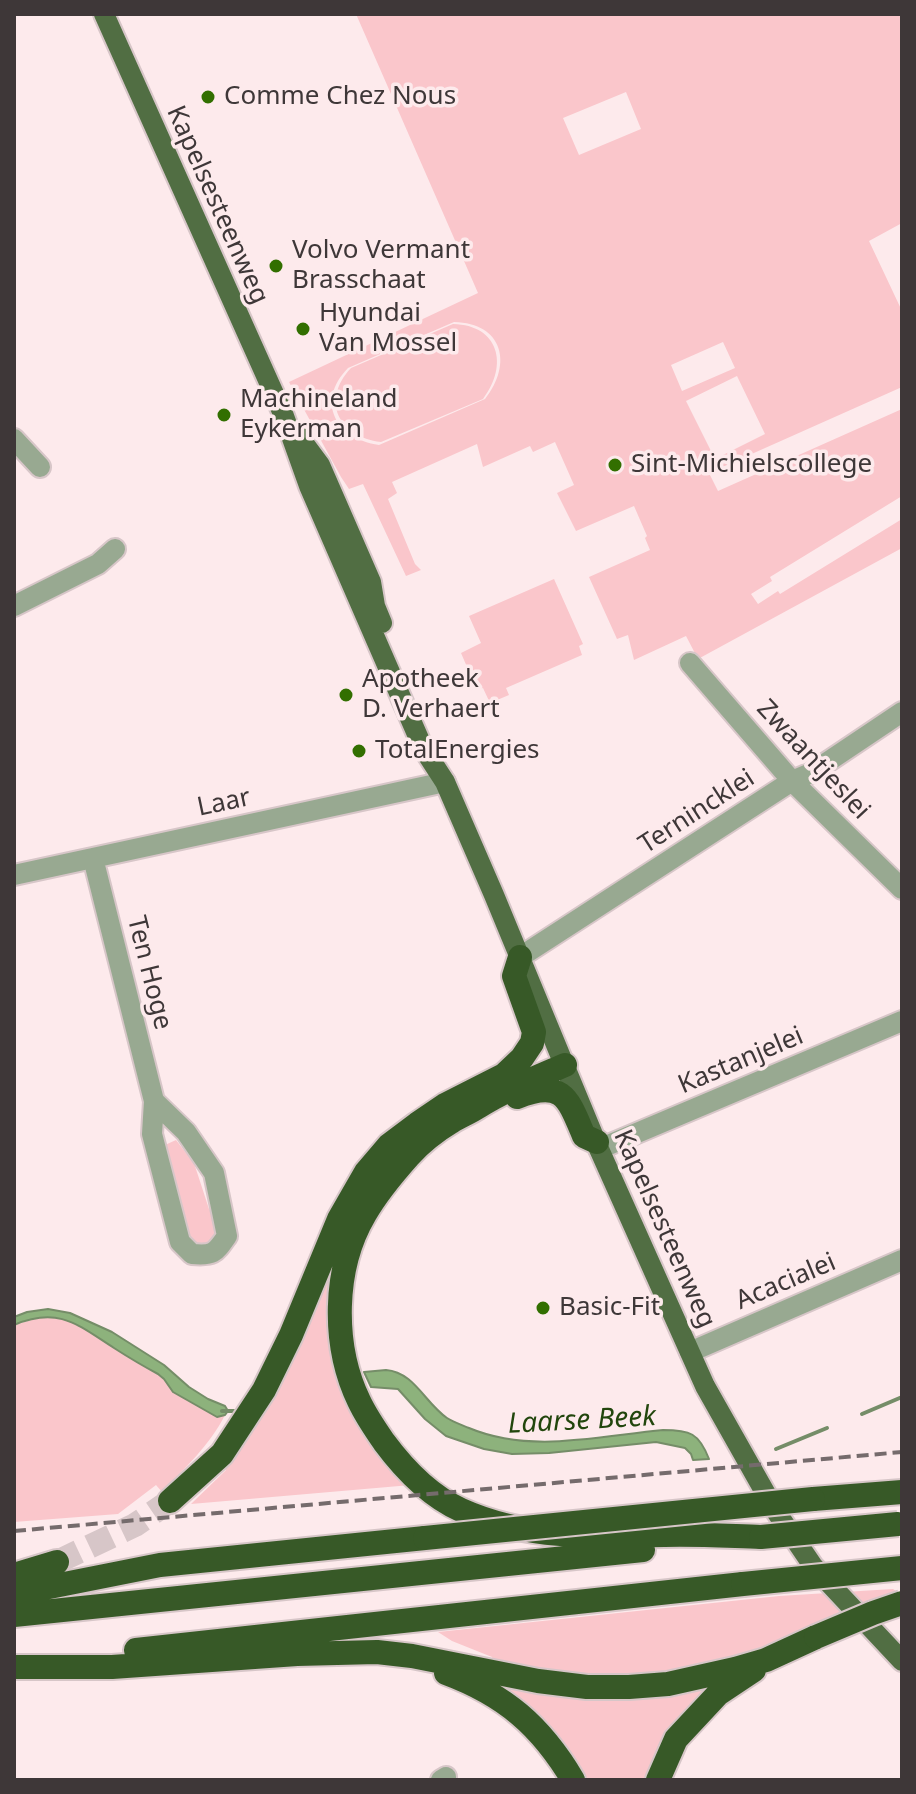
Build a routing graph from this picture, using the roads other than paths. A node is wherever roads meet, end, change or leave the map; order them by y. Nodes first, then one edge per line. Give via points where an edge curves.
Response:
1 (104, 14) edge
2 (14, 439) edge
3 (40, 467) dead end
4 (115, 549) dead end
5 (14, 606) edge
6 (690, 663) dead end
7 (902, 712) edge
8 (792, 781) junction
9 (445, 782) junction
10 (93, 858) junction
11 (14, 875) edge
12 (902, 889) edge
13 (520, 957) junction
14 (902, 1021) edge
15 (562, 1059) junction
16 (503, 1076) junction
17 (154, 1101) junction
18 (477, 1108) junction
19 (598, 1145) junction
20 (902, 1260) edge
21 (690, 1352) junction
22 (902, 1492) edge
23 (170, 1501) tunnel mouth
24 (900, 1524) edge
25 (761, 1537) junction
26 (57, 1562) tunnel mouth
27 (902, 1568) edge
28 (14, 1575) edge
29 (14, 1594) edge
30 (902, 1603) edge
31 (14, 1615) edge
32 (342, 1652) junction
33 (766, 1660) junction
34 (902, 1660) edge
35 (14, 1665) edge
36 (573, 1780) edge
37 (658, 1780) edge

1 - 9 main road, Kapelsesteenweg via 284,416 351,586 423,748
2 - 3 street
4 - 5 street via 98,564
6 - 8 street, Zwaantjeslei
7 - 8 street, Ternincklei
8 - 12 street, Zwaantjeslei
8 - 13 street, Ternincklei
9 - 10 street, Laar
9 - 13 main road, Kapelsesteenweg
10 - 11 street, Laar
10 - 17 street, Ten Hoge
13 - 15 main road, Kapelsesteenweg
13 - 16 highway via 514,976 534,1032 522,1058
14 - 19 street, Kastanjelei
15 - 16 highway
15 - 18 highway
15 - 19 main road, Kapelsesteenweg
16 - 23 highway via 417,1124 366,1172 339,1219 264,1390 222,1454
17 - 17 street, Ten Hoge via 152,1134 180,1242 192,1254 208,1255 227,1236 214,1173 186,1132
18 - 19 highway via 553,1090 563,1094 584,1136
18 - 25 highway via 411,1154 364,1215 347,1260 340,1326 350,1378 370,1423 426,1487 460,1509 506,1526 560,1536
19 - 21 main road, Kapelsesteenweg
20 - 21 street, Acacialei
21 - 34 main road, Kapelsesteenweg via 782,1521 813,1566
22 - 29 highway, bridge via 160,1565
24 - 25 highway, bridge
25 - 31 highway
26 - 28 highway
27 - 35 highway, bridge
30 - 33 highway, bridge
32 - 33 highway via 412,1656 587,1687 668,1684
32 - 35 highway via 112,1667
32 - 36 highway via 433,1668 498,1697 535,1728
33 - 37 highway via 697,1715 676,1739

